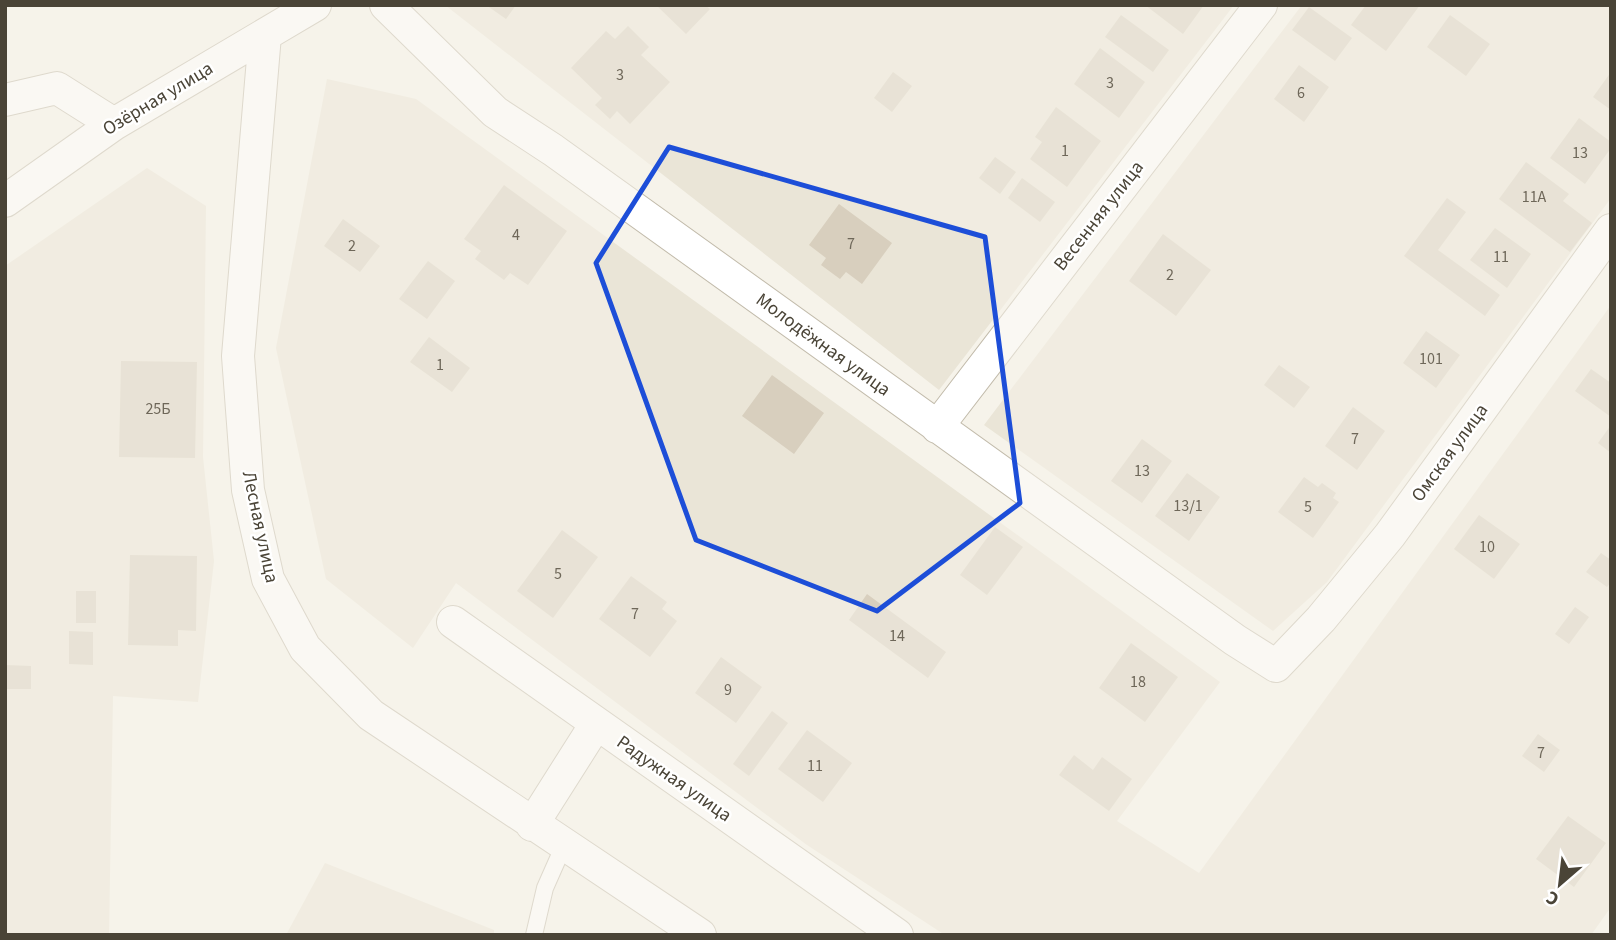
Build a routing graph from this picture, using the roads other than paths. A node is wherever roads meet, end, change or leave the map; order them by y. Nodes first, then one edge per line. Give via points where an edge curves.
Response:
1 (315, 5) edge
2 (386, 5) edge
3 (1261, 5) edge
4 (265, 35) junction
5 (5, 100) edge
6 (114, 124) junction
7 (5, 201) edge
8 (1611, 230) edge
9 (937, 427) junction
10 (453, 622) dead end
11 (1276, 666) joint
12 (596, 724) junction
13 (532, 825) junction
14 (564, 845) junction
15 (534, 935) edge
16 (700, 935) edge
17 (897, 935) edge

1 - 4 street, Озёрная улица
2 - 9 street, Молодёжная улица via 495,112
3 - 9 street, Весенняя улица
4 - 6 street, Озёрная улица
4 - 13 street, Лесная улица via 239,356 248,490 268,579 304,648 371,715
5 - 6 street via 57,88
6 - 7 street, Озёрная улица
8 - 11 street, Омская улица via 1390,535 1321,620
9 - 11 street, Молодёжная улица
10 - 12 street, Радужная улица
12 - 13 street
12 - 17 street, Радужная улица
13 - 14 street, Лесная улица
14 - 15 lane via 545,888
14 - 16 street, Лесная улица

